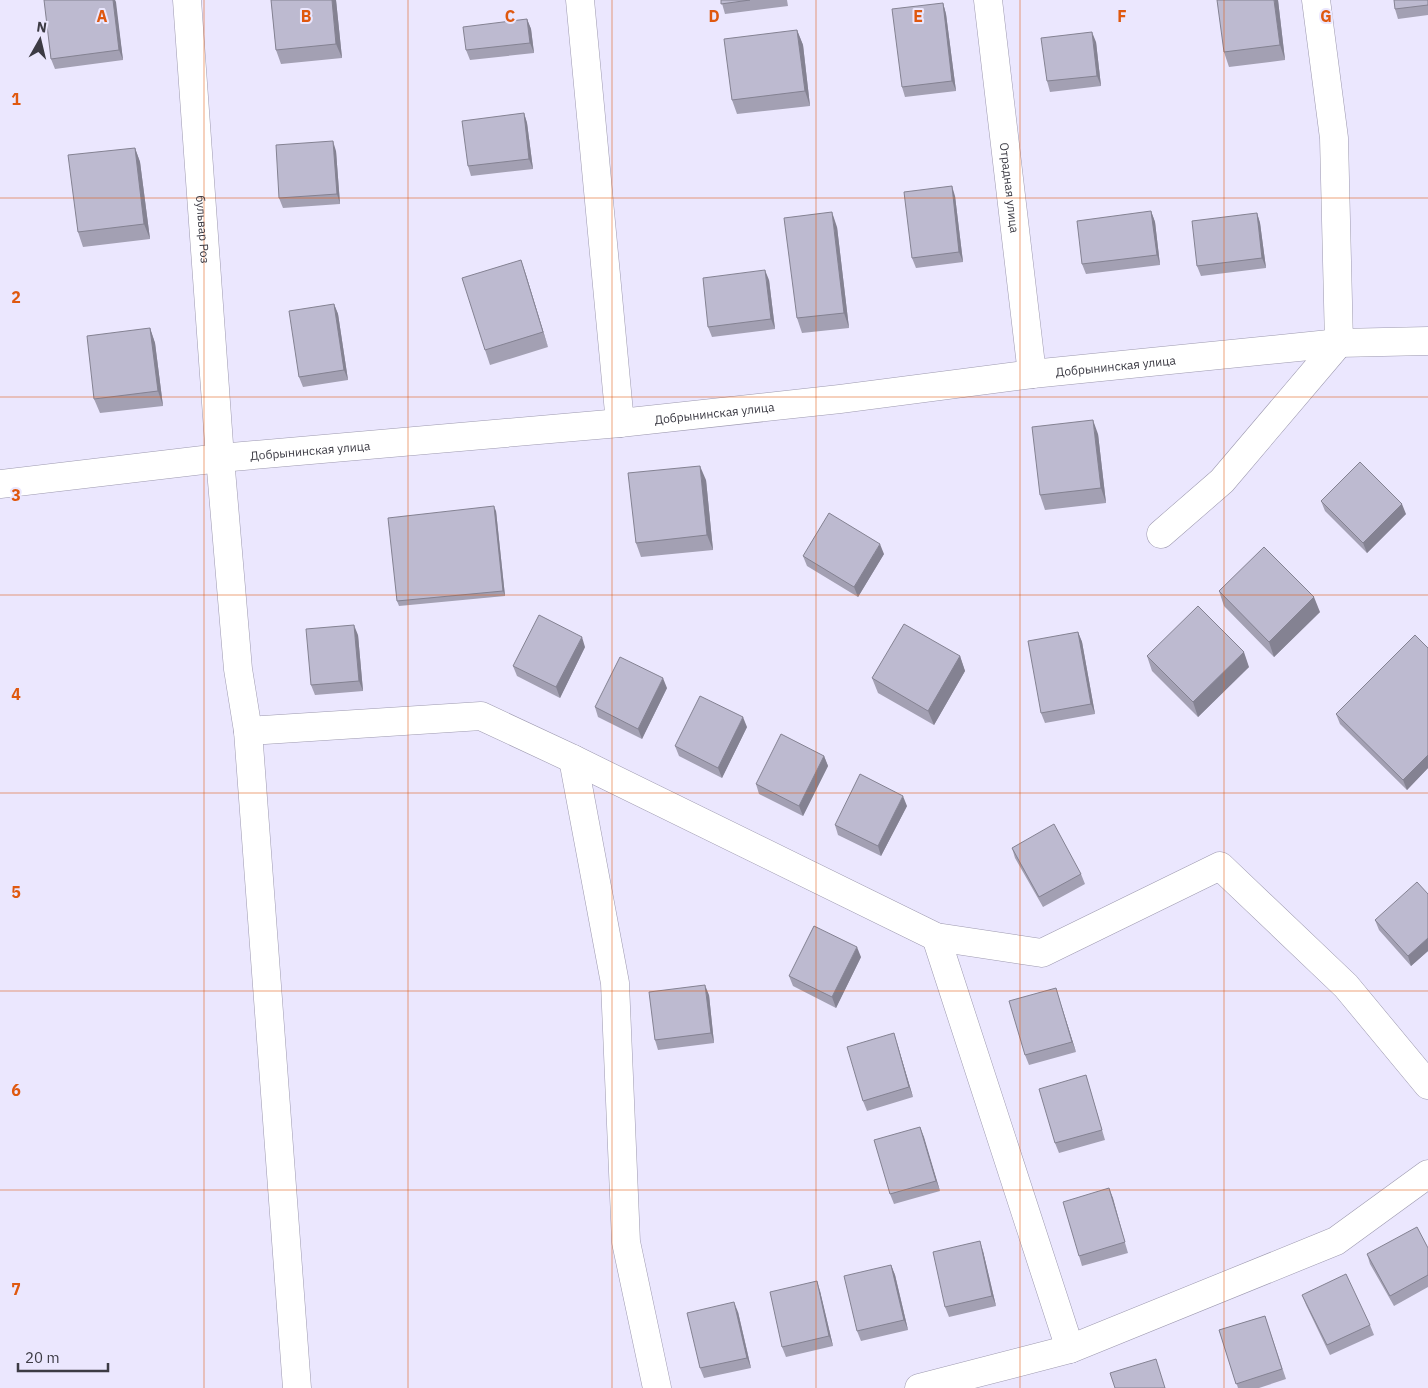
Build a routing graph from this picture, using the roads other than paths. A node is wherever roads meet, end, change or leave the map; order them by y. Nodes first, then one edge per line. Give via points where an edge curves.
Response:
1 (187, 0) edge
2 (580, 0) edge
3 (988, 0) edge
4 (1316, 0) edge
5 (1428, 341) edge
6 (1339, 342) junction
7 (1032, 374) junction
8 (620, 423) junction
9 (220, 458) junction
10 (0, 484) edge
11 (1161, 534) dead end
12 (248, 731) junction
13 (573, 759) junction
14 (936, 937) junction
15 (1428, 1085) edge
16 (1428, 1174) edge
17 (1070, 1349) junction
18 (297, 1388) edge
19 (657, 1388) edge
20 (919, 1388) edge

1 - 9 street, бульвар Роз
2 - 8 street
3 - 7 street, Отрадная улица
4 - 6 street via 1334,138
5 - 6 street, Добрынинская улица
6 - 7 street, Добрынинская улица
6 - 11 street via 1222,482
7 - 8 street, Добрынинская улица
8 - 9 street, Добрынинская улица
9 - 10 street, Добрынинская улица
9 - 12 street, бульвар Роз via 238,669
12 - 13 street via 481,716
12 - 18 street, бульвар Роз
13 - 14 street
13 - 19 street via 615,983 626,1242
14 - 15 street via 1042,953 1220,866 1346,986
14 - 17 street
16 - 17 street via 1336,1241
17 - 20 street

